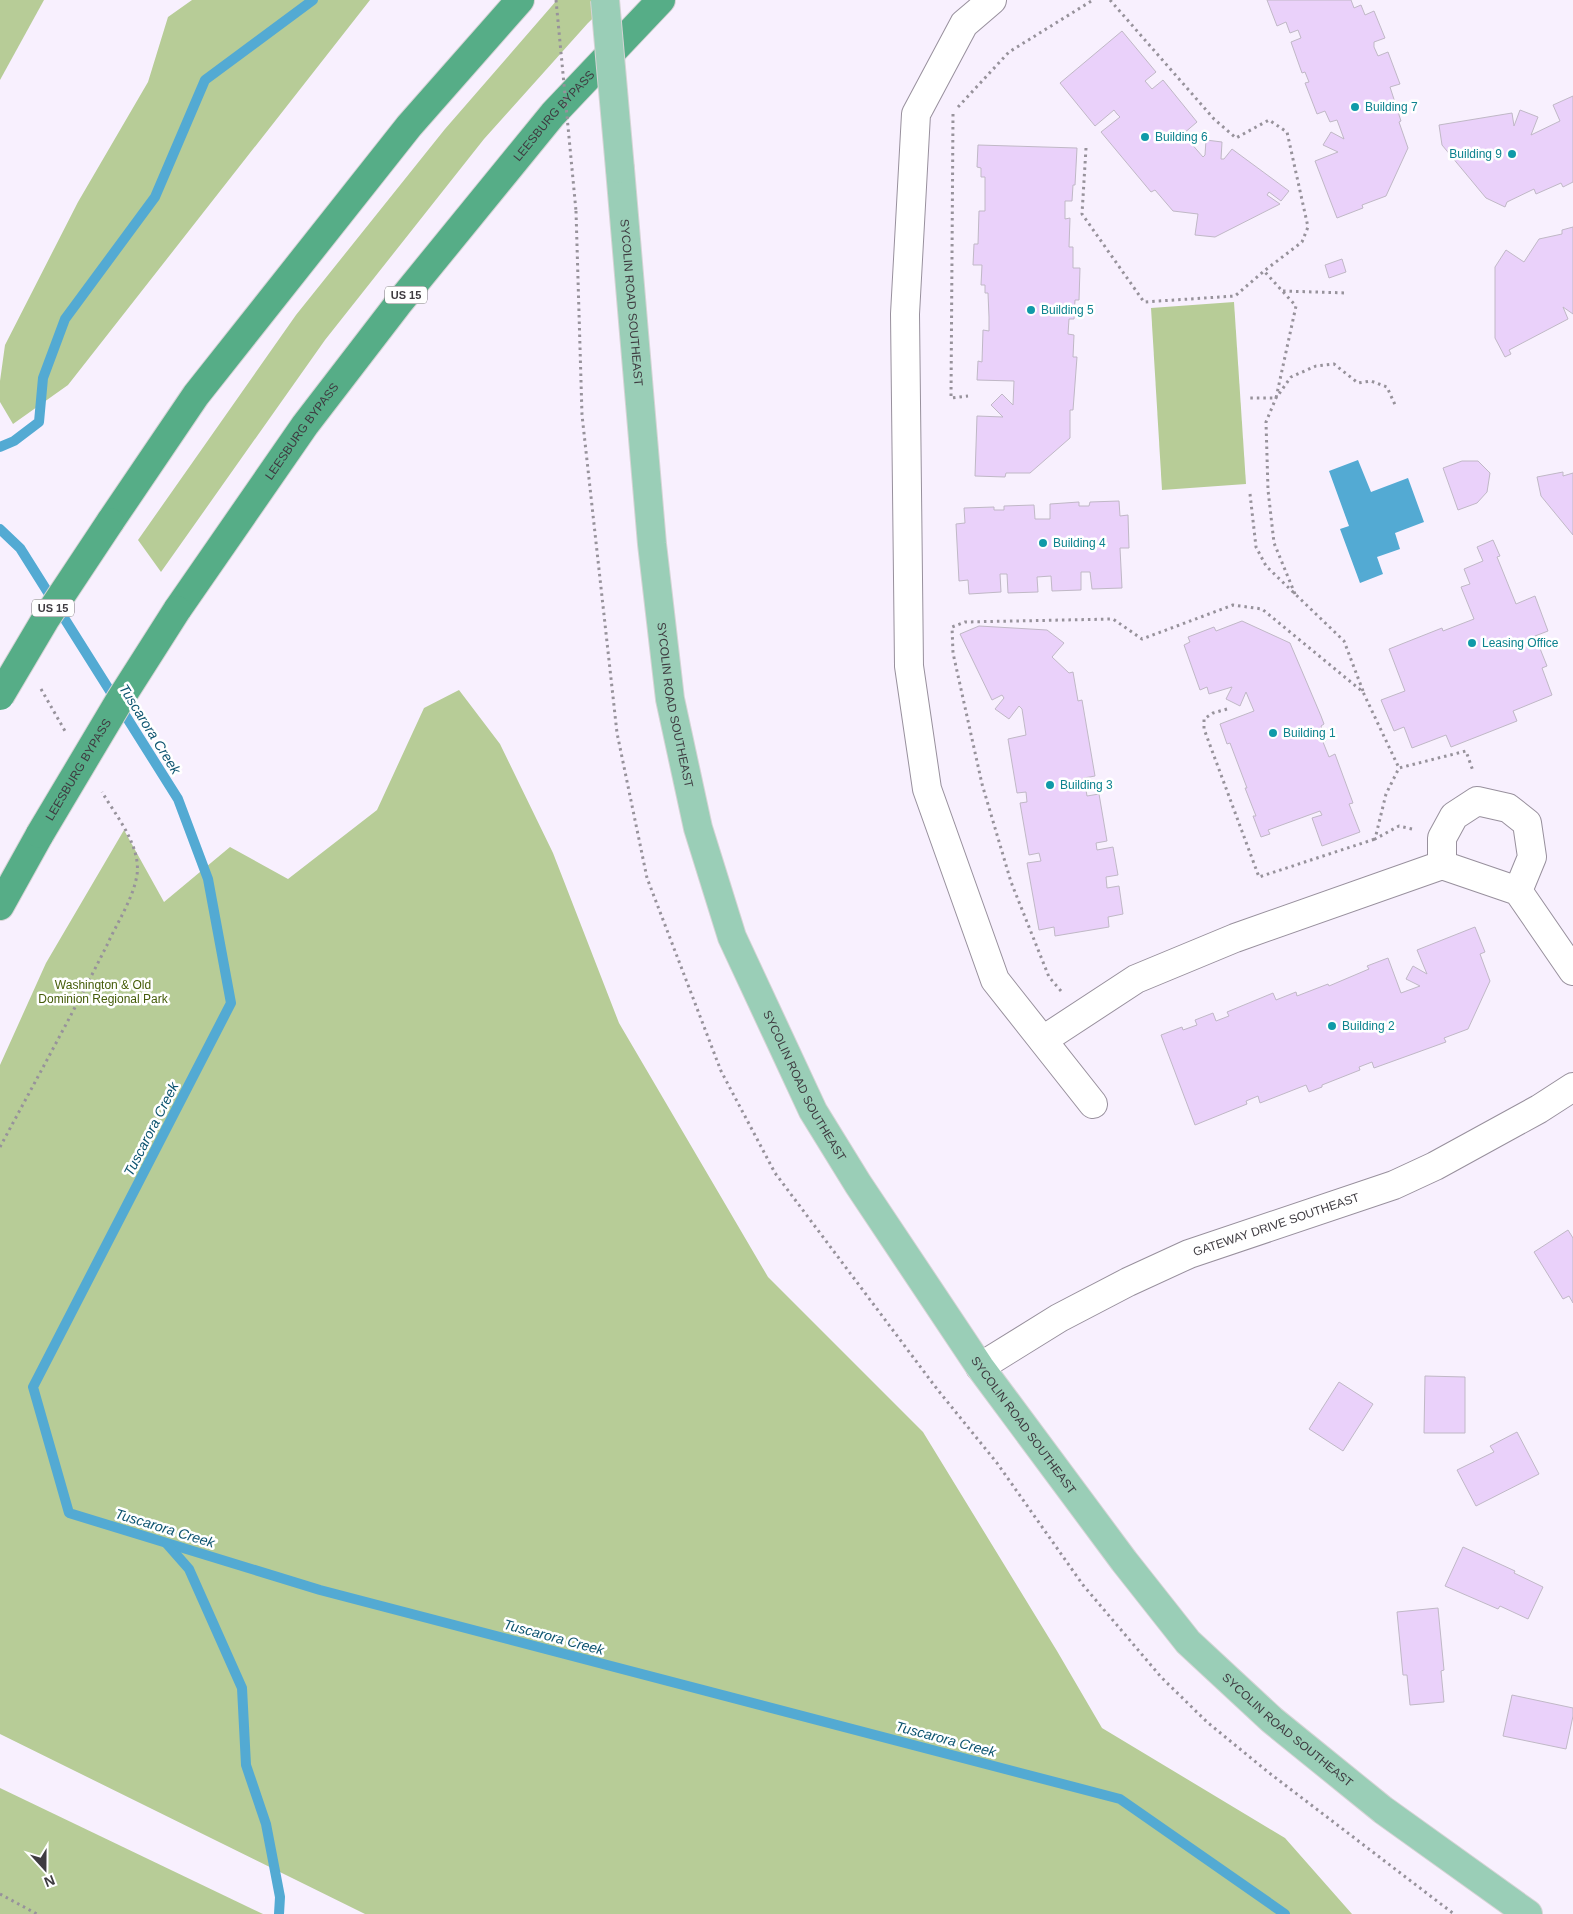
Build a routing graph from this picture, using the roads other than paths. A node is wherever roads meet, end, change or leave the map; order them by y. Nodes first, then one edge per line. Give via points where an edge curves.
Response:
1 (520, 0) edge
2 (605, 0) edge
3 (661, 0) edge
4 (992, 0) edge
5 (0, 696) edge
6 (1442, 866) junction
7 (1518, 891) junction
8 (0, 906) edge
9 (1573, 971) edge
10 (1043, 1040) junction
11 (1573, 1086) edge
12 (1093, 1104) dead end
13 (980, 1367) junction
14 (1528, 1914) edge

1 - 5 highway, US 15, bridge via 409,126 196,395 44,620
2 - 13 main road, SYCOLIN ROAD SOUTHEAST, bridge via 653,553 670,700 698,828 732,937 813,1111
3 - 8 highway, LEESBURG BYPASS / US 15, bridge via 553,114 398,304 305,425 120,698
4 - 10 street via 964,24 916,114 905,314 909,666 927,788 995,980
6 - 7 street
6 - 7 street via 1442,838 1454,816 1477,801 1508,808 1526,823 1532,857
6 - 10 street via 1217,945 1136,979
7 - 9 street
10 - 12 street
11 - 13 street, GATEWAY DRIVE SOUTHEAST via 1539,1109 1394,1185 1189,1254 1128,1282 1060,1318
13 - 14 main road, SYCOLIN ROAD SOUTHEAST via 1188,1642 1272,1720 1383,1810

